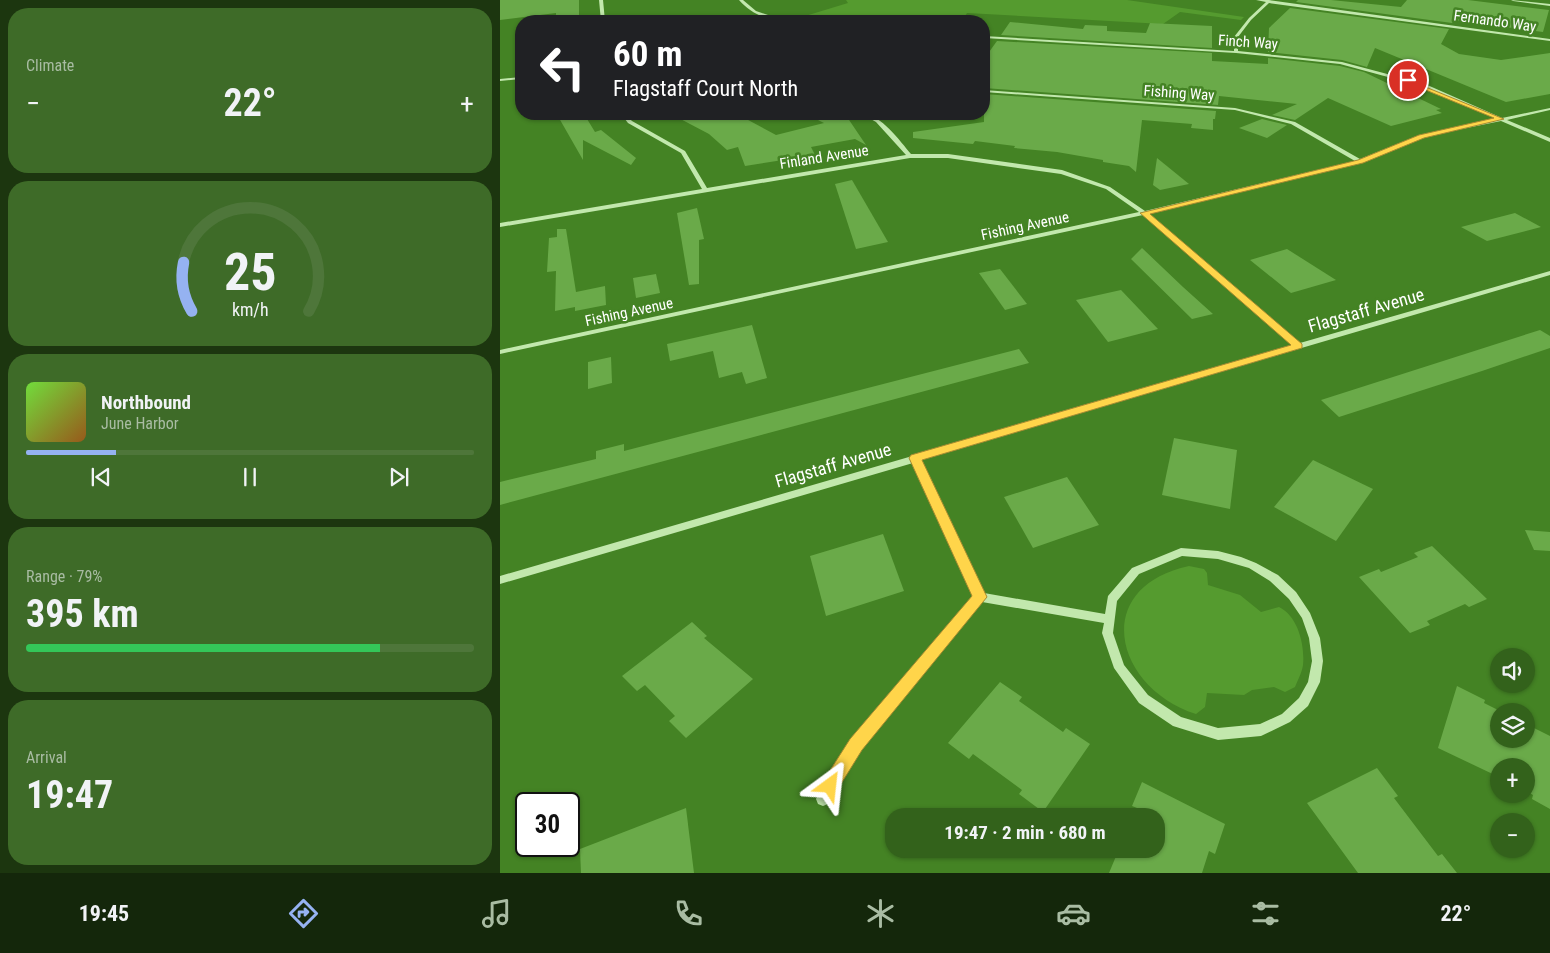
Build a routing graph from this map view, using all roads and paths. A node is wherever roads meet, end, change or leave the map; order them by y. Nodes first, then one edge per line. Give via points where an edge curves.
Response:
1 (601, 0) edge
2 (741, 0) edge
3 (1258, 0) edge
4 (1513, 0) edge
5 (1269, 2) junction
6 (1550, 4) edge
7 (602, 15) edge
8 (760, 15) edge
9 (990, 37) edge
10 (1550, 40) edge
11 (1236, 52) junction
12 (515, 79) edge
13 (500, 80) edge
14 (990, 91) edge
15 (1550, 109) edge
16 (1501, 119) junction
17 (628, 120) edge
18 (876, 120) edge
19 (1550, 140) edge
20 (910, 156) junction
21 (1360, 161) junction
22 (705, 190) junction
23 (1144, 213) junction
24 (500, 225) edge
25 (1550, 273) edge
26 (1298, 346) junction
27 (500, 352) edge
28 (915, 458) junction
29 (500, 580) edge
30 (980, 597) junction
31 (1107, 618) junction
32 (824, 800) dead end

1 - 7 street
2 - 8 street
3 - 5 street, Fernando Way
4 - 6 street
5 - 10 street, Fernando Way
5 - 11 street via 1236,37
9 - 11 street, Finch Way
11 - 16 street, Finch Way via 1332,61 1393,76 1424,85
12 - 13 street
14 - 21 street, Fishing Way via 1235,109 1293,123
15 - 16 street, Fishing Avenue
16 - 19 street, Finch Way
16 - 21 street, Fishing Avenue via 1422,136
17 - 22 street via 683,152
18 - 20 street
20 - 22 street, Finland Avenue
20 - 23 street, Finland Avenue via 948,156 1062,172 1108,188
21 - 23 street, Fishing Avenue
22 - 24 street, Finland Avenue
23 - 26 street, Finland Avenue
23 - 27 street, Fishing Avenue
25 - 26 street, Flagstaff Avenue
26 - 28 street, Flagstaff Avenue
28 - 29 street, Flagstaff Avenue
28 - 30 street
30 - 31 street
30 - 32 street via 856,744 837,772
31 - 31 street via 1108,641 1115,664 1130,686 1150,706 1175,721 1204,731 1233,734 1268,727 1284,720 1303,704 1314,684 1319,662 1316,638 1307,616 1293,596 1274,579 1229,556 1181,552 1159,557 1124,581 1113,598

